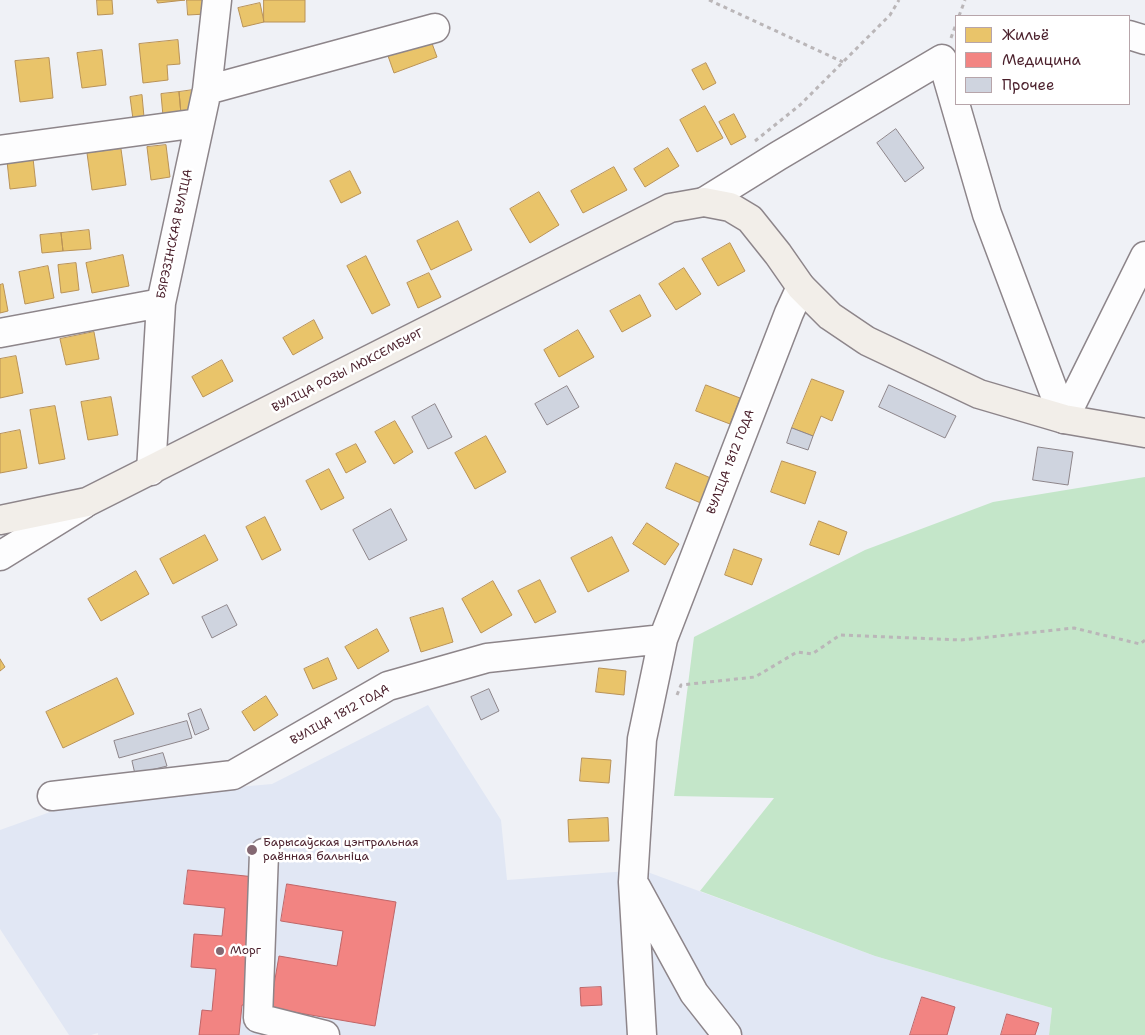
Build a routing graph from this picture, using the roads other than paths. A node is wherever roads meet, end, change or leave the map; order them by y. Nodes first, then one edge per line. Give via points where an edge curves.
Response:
1 (217, 0) edge
2 (435, 28) dead end
3 (1130, 35) edge
4 (1145, 40) edge
5 (207, 90) junction
6 (955, 104) edge
7 (955, 105) edge
8 (199, 122) junction
9 (0, 150) edge
10 (704, 202) junction
11 (1145, 256) edge
12 (801, 287) junction
13 (161, 303) junction
14 (0, 334) edge
15 (1064, 419) junction
16 (1145, 433) edge
17 (151, 471) junction
18 (87, 502) junction
19 (0, 520) edge
20 (0, 556) edge
21 (663, 638) junction
22 (52, 796) dead end
23 (264, 853) dead end
24 (633, 882) junction
25 (258, 1026) edge
26 (325, 1035) edge
27 (642, 1035) edge
28 (727, 1035) edge

1 - 5 street, БЯРЭЗІНСКАЯ ВУЛІЦА
2 - 5 street
3 - 4 street
5 - 8 street, БЯРЭЗІНСКАЯ ВУЛІЦА
6 - 10 street via 942,59
7 - 15 street via 987,214
8 - 9 street
8 - 13 street, БЯРЭЗІНСКАЯ ВУЛІЦА
10 - 12 main road via 730,207 750,219
10 - 17 main road, ВУЛІЦА РОЗЫ ЛЮКСЕМБУРГ via 670,208
11 - 15 street
12 - 15 main road via 830,316 867,341 979,394
12 - 21 street, ВУЛІЦА 1812 ГОДА
13 - 14 street
13 - 17 street, БЯРЭЗІНСКАЯ ВУЛІЦА
15 - 16 main road
17 - 18 main road, ВУЛІЦА РОЗЫ ЛЮКСЕМБУРГ
18 - 19 main road
18 - 20 street, ВУЛІЦА РОЗЫ ЛЮКСЕМБУРГ
21 - 22 street, ВУЛІЦА 1812 ГОДА via 487,658 388,686 233,776
21 - 24 street, ВУЛІЦА 1812 ГОДА via 642,739
23 - 25 street
24 - 27 street, ВУЛІЦА 1812 ГОДА
24 - 28 street via 694,993
25 - 26 street

